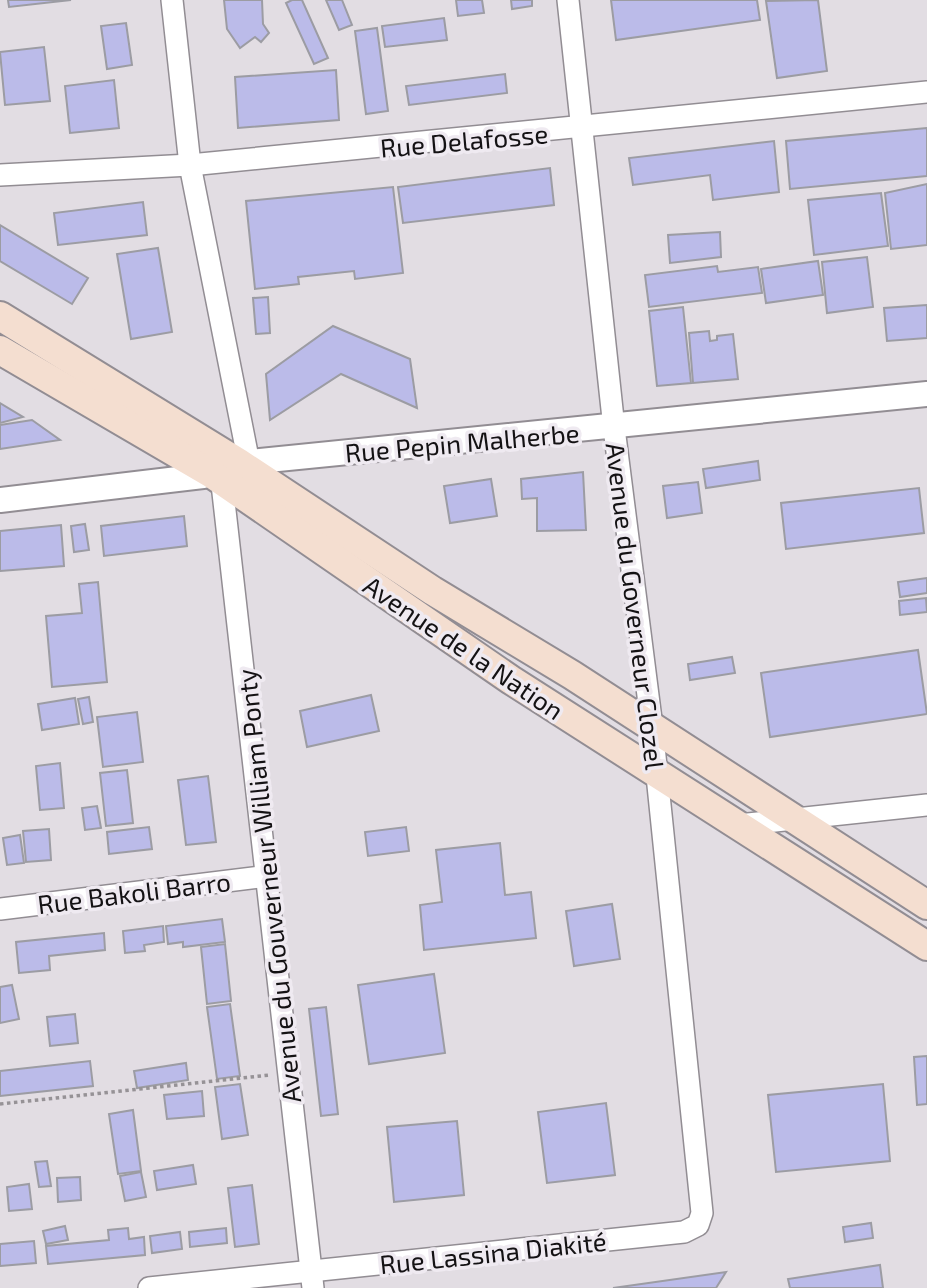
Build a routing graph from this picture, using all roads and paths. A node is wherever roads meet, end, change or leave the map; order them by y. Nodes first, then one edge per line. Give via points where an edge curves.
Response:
1 (172, 0) edge
2 (568, 0) edge
3 (927, 92) edge
4 (581, 129) junction
5 (190, 165) junction
6 (0, 176) edge
7 (0, 316) edge
8 (0, 350) edge
9 (927, 394) edge
10 (614, 428) junction
11 (231, 471) junction
12 (0, 500) edge
13 (652, 727) junction
14 (657, 773) junction
15 (927, 805) edge
16 (793, 819) junction
17 (738, 825) junction
18 (268, 876) junction
19 (927, 905) edge
20 (0, 909) edge
21 (927, 946) edge
22 (289, 1073) junction
23 (0, 1104) edge
24 (702, 1213) joint
25 (312, 1280) edge
26 (149, 1288) edge

1 - 5 street, Avenue du Gouverneur William Ponty
2 - 4 street, Avenue du Governeur Clozel
3 - 4 street, Rue Delafosse
4 - 5 street, Rue Delafosse
4 - 10 street, Avenue du Governeur Clozel
5 - 6 street, Rue Delafosse
5 - 11 street, Avenue du Gouverneur William Ponty
7 - 11 main road, Avenue de la Nation
8 - 11 main road, Avenue de la Nation
9 - 10 street, Rue Pepin Malherbe
10 - 11 street, Rue Pepin Malherbe
10 - 13 street, Avenue du Governeur Clozel
11 - 12 street, Rue Pepin Malherbe
11 - 13 main road, Avenue de la Nation
11 - 14 main road, Avenue de la Nation via 511,680
11 - 18 street, Avenue du Gouverneur William Ponty
13 - 14 street, Avenue du Governeur Clozel
13 - 16 main road, Avenue de la Nation
14 - 17 main road, Avenue de la Nation
14 - 24 street, Avenue du Governeur Clozel
15 - 16 street
16 - 17 street
16 - 19 main road, Avenue de la Nation
17 - 21 main road, Avenue de la Nation
18 - 20 street, Rue Bakoli Barro
18 - 22 street, Avenue du Gouverneur William Ponty
22 - 23 path
22 - 25 street, Avenue du Gouverneur William Ponty
24 - 25 street, Rue Lassina Diakité via 698,1225 684,1232
25 - 26 street, Rue Lassina Diakité

